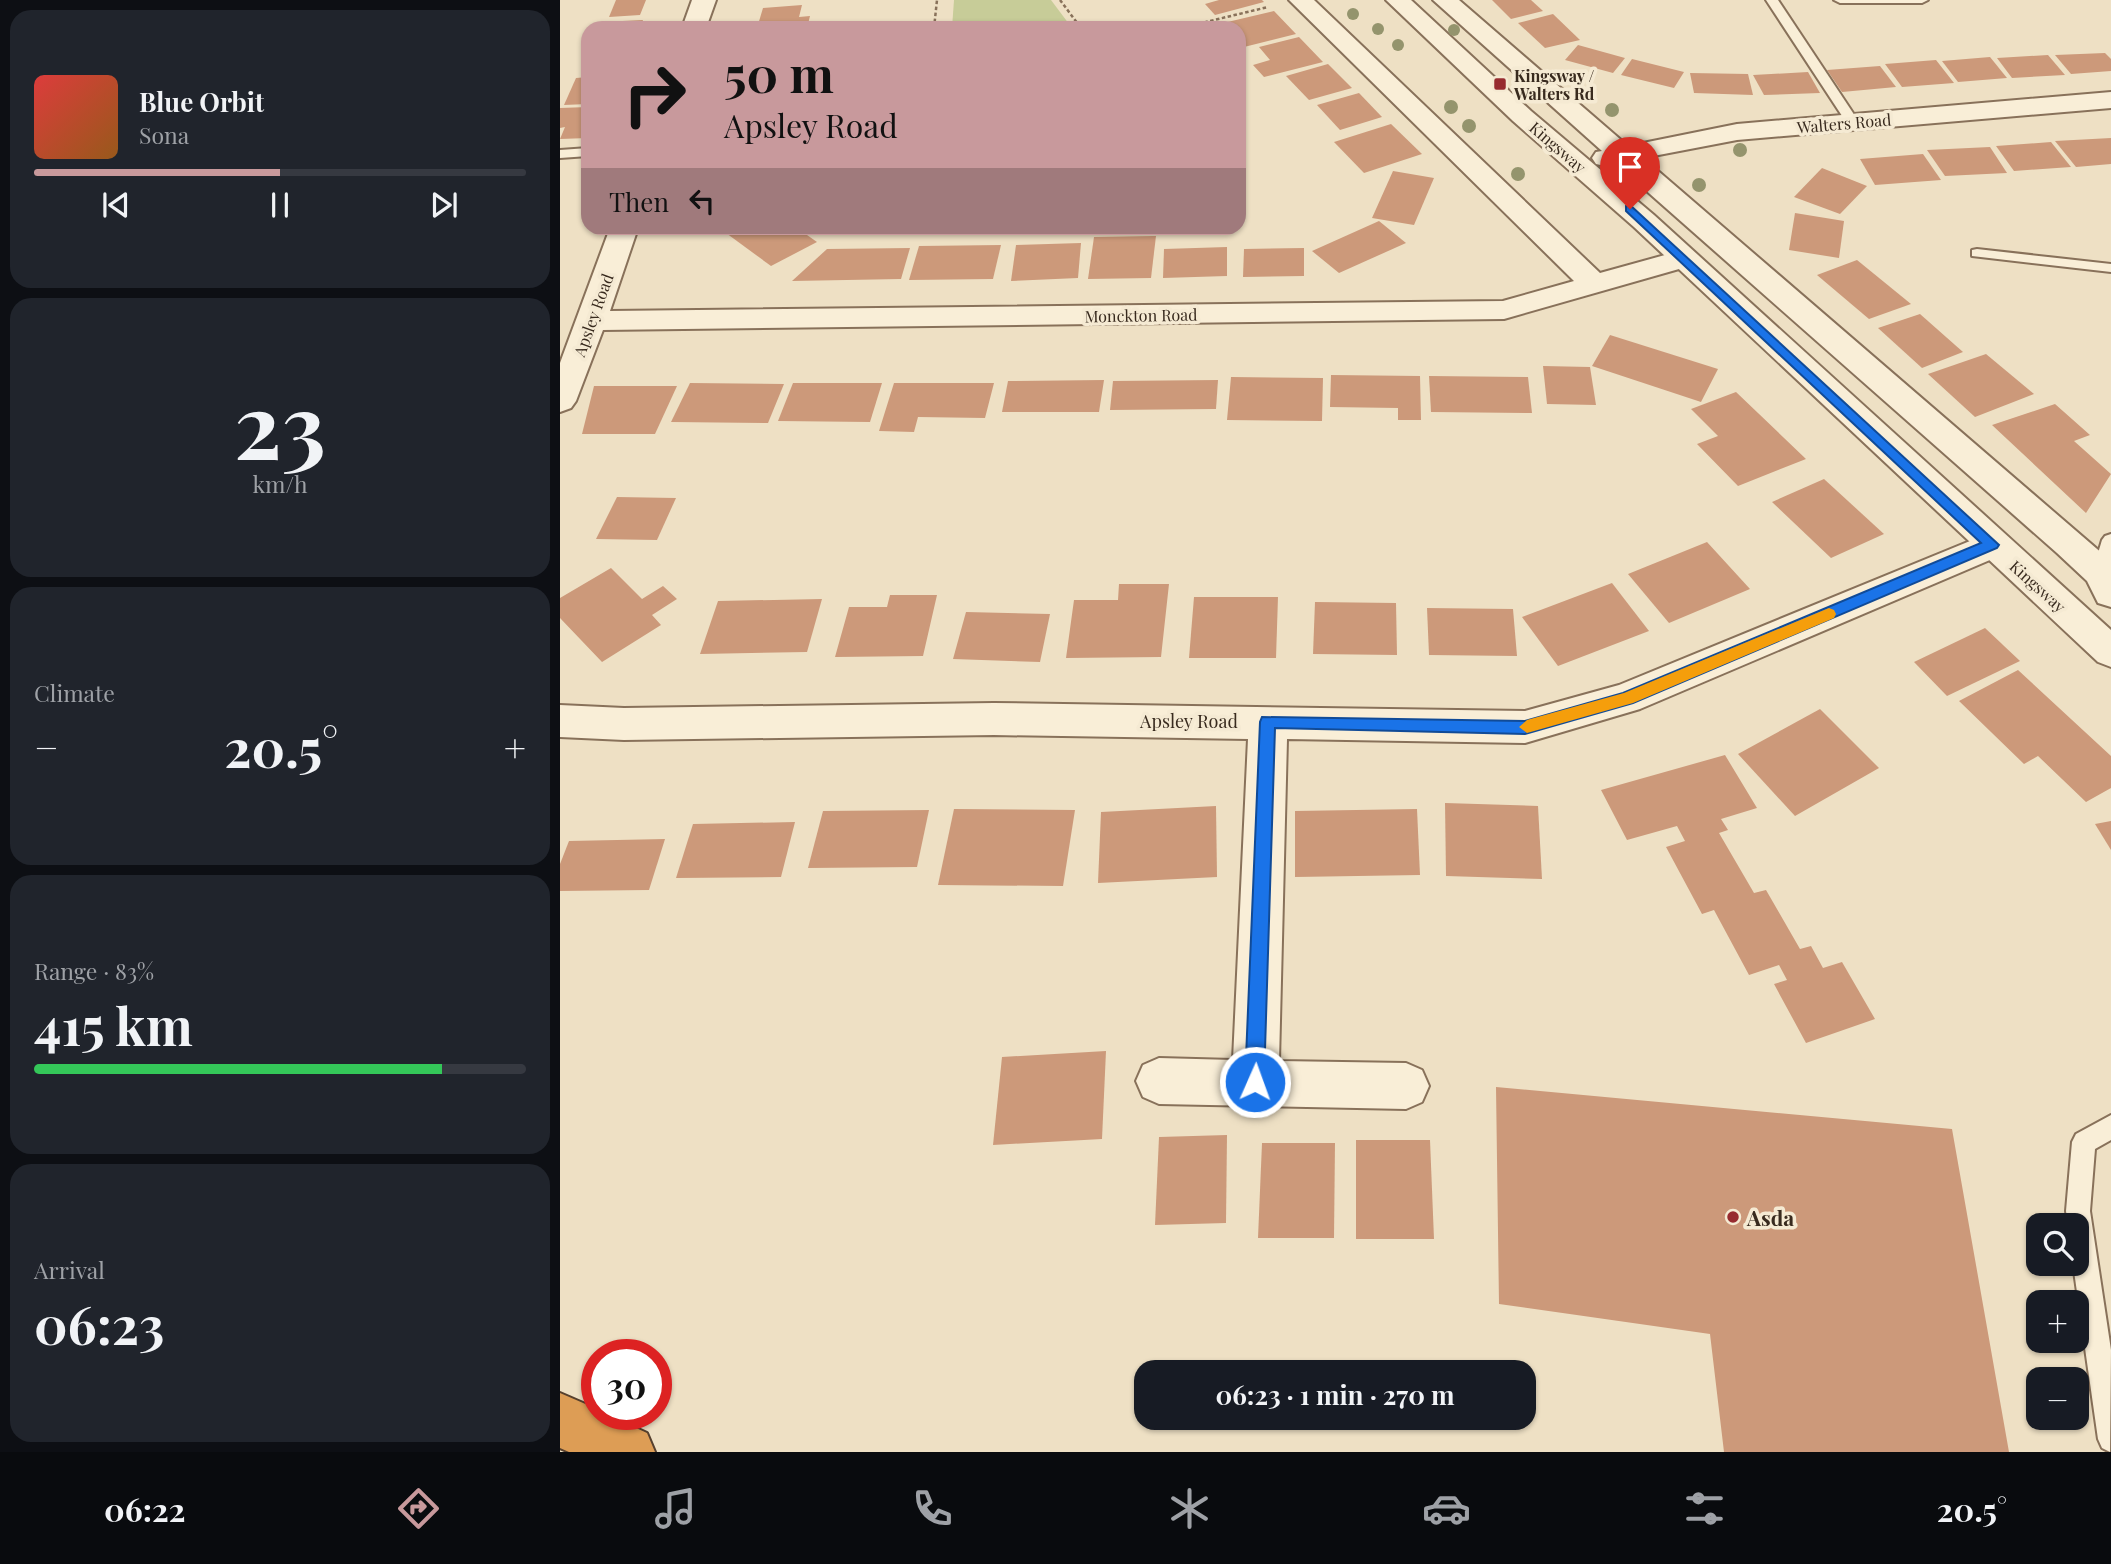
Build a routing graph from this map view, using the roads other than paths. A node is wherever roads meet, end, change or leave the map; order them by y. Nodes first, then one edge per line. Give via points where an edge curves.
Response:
1 (704, 0) edge
2 (1301, 0) edge
3 (1398, 0) edge
4 (1445, 0) edge
5 (1772, 0) edge
6 (1840, 0) edge
7 (1922, 0) edge
8 (696, 21) edge
9 (2111, 100) edge
10 (1853, 122) junction
11 (581, 152) edge
12 (560, 154) edge
13 (1622, 154) junction
14 (1579, 165) junction
15 (622, 235) edge
16 (1977, 253) dead end
17 (1683, 259) junction
18 (2111, 268) edge
19 (1593, 283) junction
20 (592, 321) junction
21 (560, 401) edge
22 (2111, 540) edge
23 (1992, 545) junction
24 (2106, 583) edge
25 (2104, 631) edge
26 (560, 720) edge
27 (1268, 722) junction
28 (1159, 1080) dead end
29 (1255, 1082) junction
30 (1406, 1086) dead end
31 (2111, 1127) edge
32 (560, 1420) edge
33 (2111, 1438) edge
34 (628, 1452) edge

1 - 8 street
2 - 19 street
3 - 14 street, Kingsway
4 - 13 street
5 - 10 lane
6 - 7 lane
9 - 10 street, Walters Road
10 - 13 street, Walters Road via 1737,132
11 - 12 lane
13 - 14 street, Walters Road
13 - 24 street
14 - 17 street, Kingsway
15 - 20 street, Apsley Road
16 - 18 lane
17 - 19 street, Monckton Road
17 - 23 street, Kingsway
19 - 20 street, Monckton Road via 1504,310
20 - 21 street, Apsley Road
22 - 24 lane
23 - 25 street, Kingsway
23 - 27 street, Apsley Road via 1627,698 1549,722 1525,727
26 - 27 street, Apsley Road via 624,724 994,719
27 - 29 street
28 - 29 street
29 - 30 street
31 - 33 lane via 2084,1142 2078,1211
32 - 34 highway

